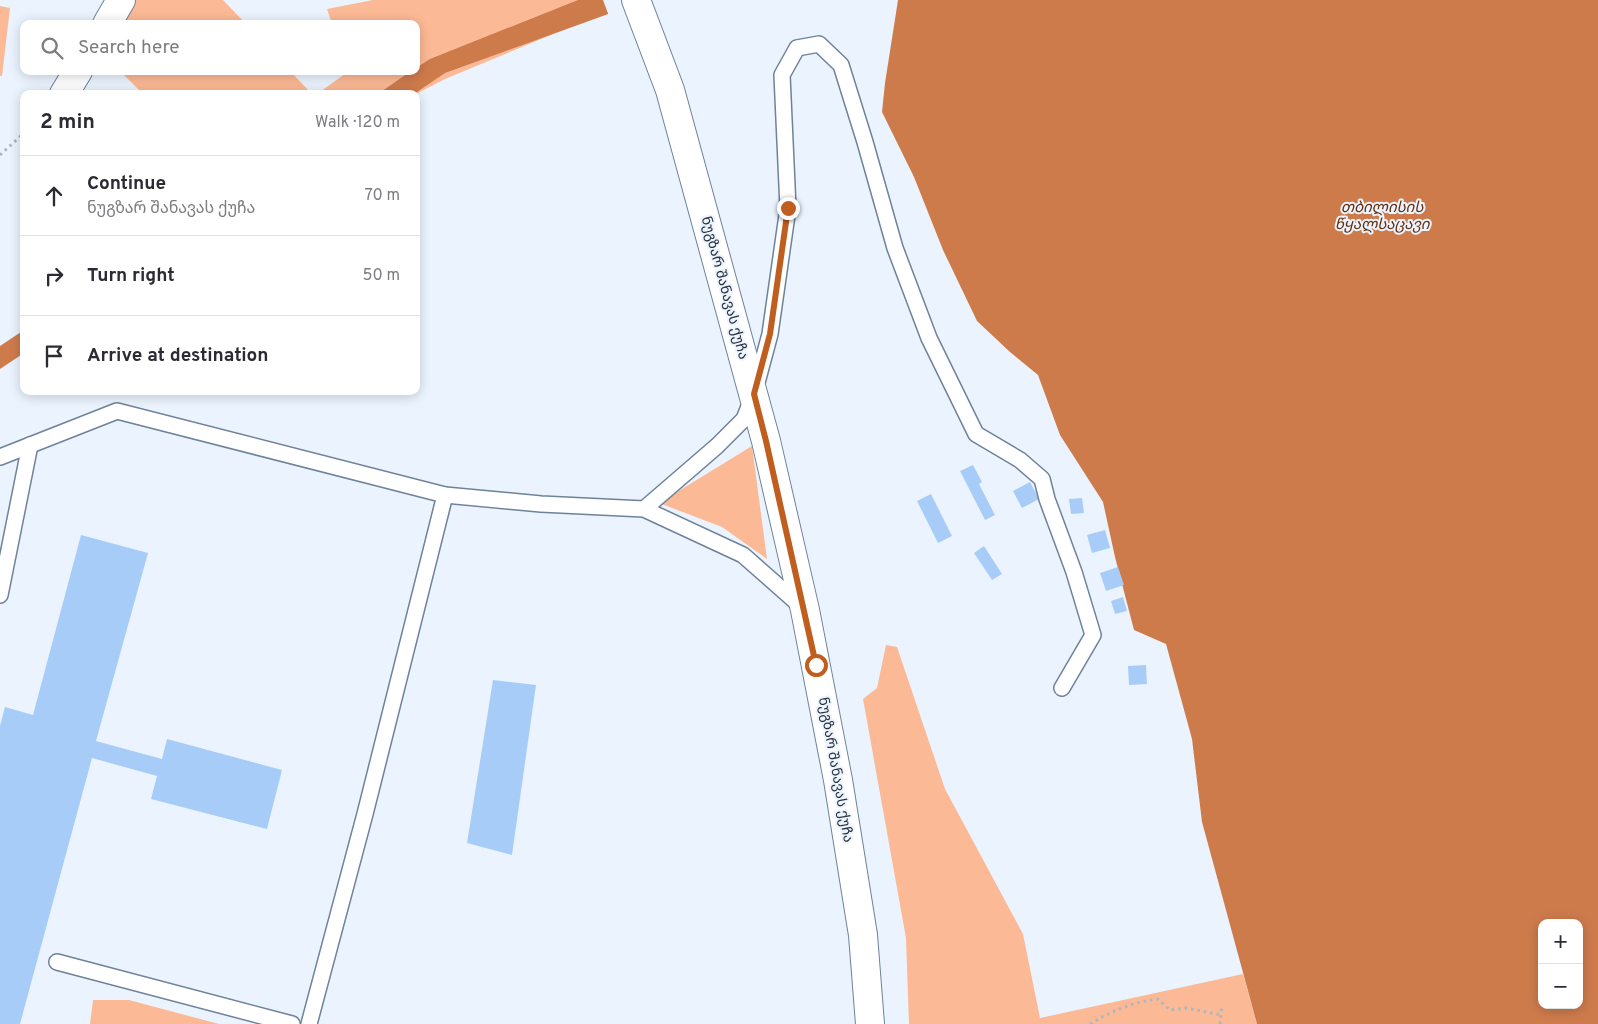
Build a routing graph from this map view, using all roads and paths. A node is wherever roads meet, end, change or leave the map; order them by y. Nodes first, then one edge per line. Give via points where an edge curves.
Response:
1 (122, 0) edge
2 (636, 0) edge
3 (110, 20) edge
4 (76, 75) edge
5 (66, 90) edge
6 (20, 137) edge
7 (0, 155) edge
8 (754, 394) junction
9 (30, 445) junction
10 (0, 457) edge
11 (446, 495) junction
12 (644, 509) junction
13 (0, 595) edge
14 (805, 610) junction
15 (1062, 688) dead end
16 (57, 962) dead end
17 (1222, 1005) dead end
18 (1221, 1015) junction
19 (292, 1024) edge
20 (309, 1024) edge
21 (870, 1024) edge
22 (1090, 1024) edge
23 (1220, 1024) edge

1 - 3 main road
2 - 8 main road, ნუგზარ შანავას ქუჩა via 670,90
4 - 5 main road
6 - 7 path
8 - 12 lane via 744,419
8 - 14 main road, ნუგზარ შანავას ქუჩა
8 - 15 lane via 770,334 788,208 782,75 797,48 819,44 841,65 895,248 929,338 976,434 1020,460 1042,479 1093,635
9 - 10 lane
9 - 11 lane via 117,411
9 - 13 lane
11 - 12 lane
11 - 20 lane via 366,814
12 - 14 lane via 743,555
14 - 21 main road, ნუგზარ შანავას ქუჩა via 838,780 863,935
16 - 19 lane
17 - 18 path
18 - 22 path via 1186,1008 1170,1010 1158,999 1140,1001
18 - 23 path

